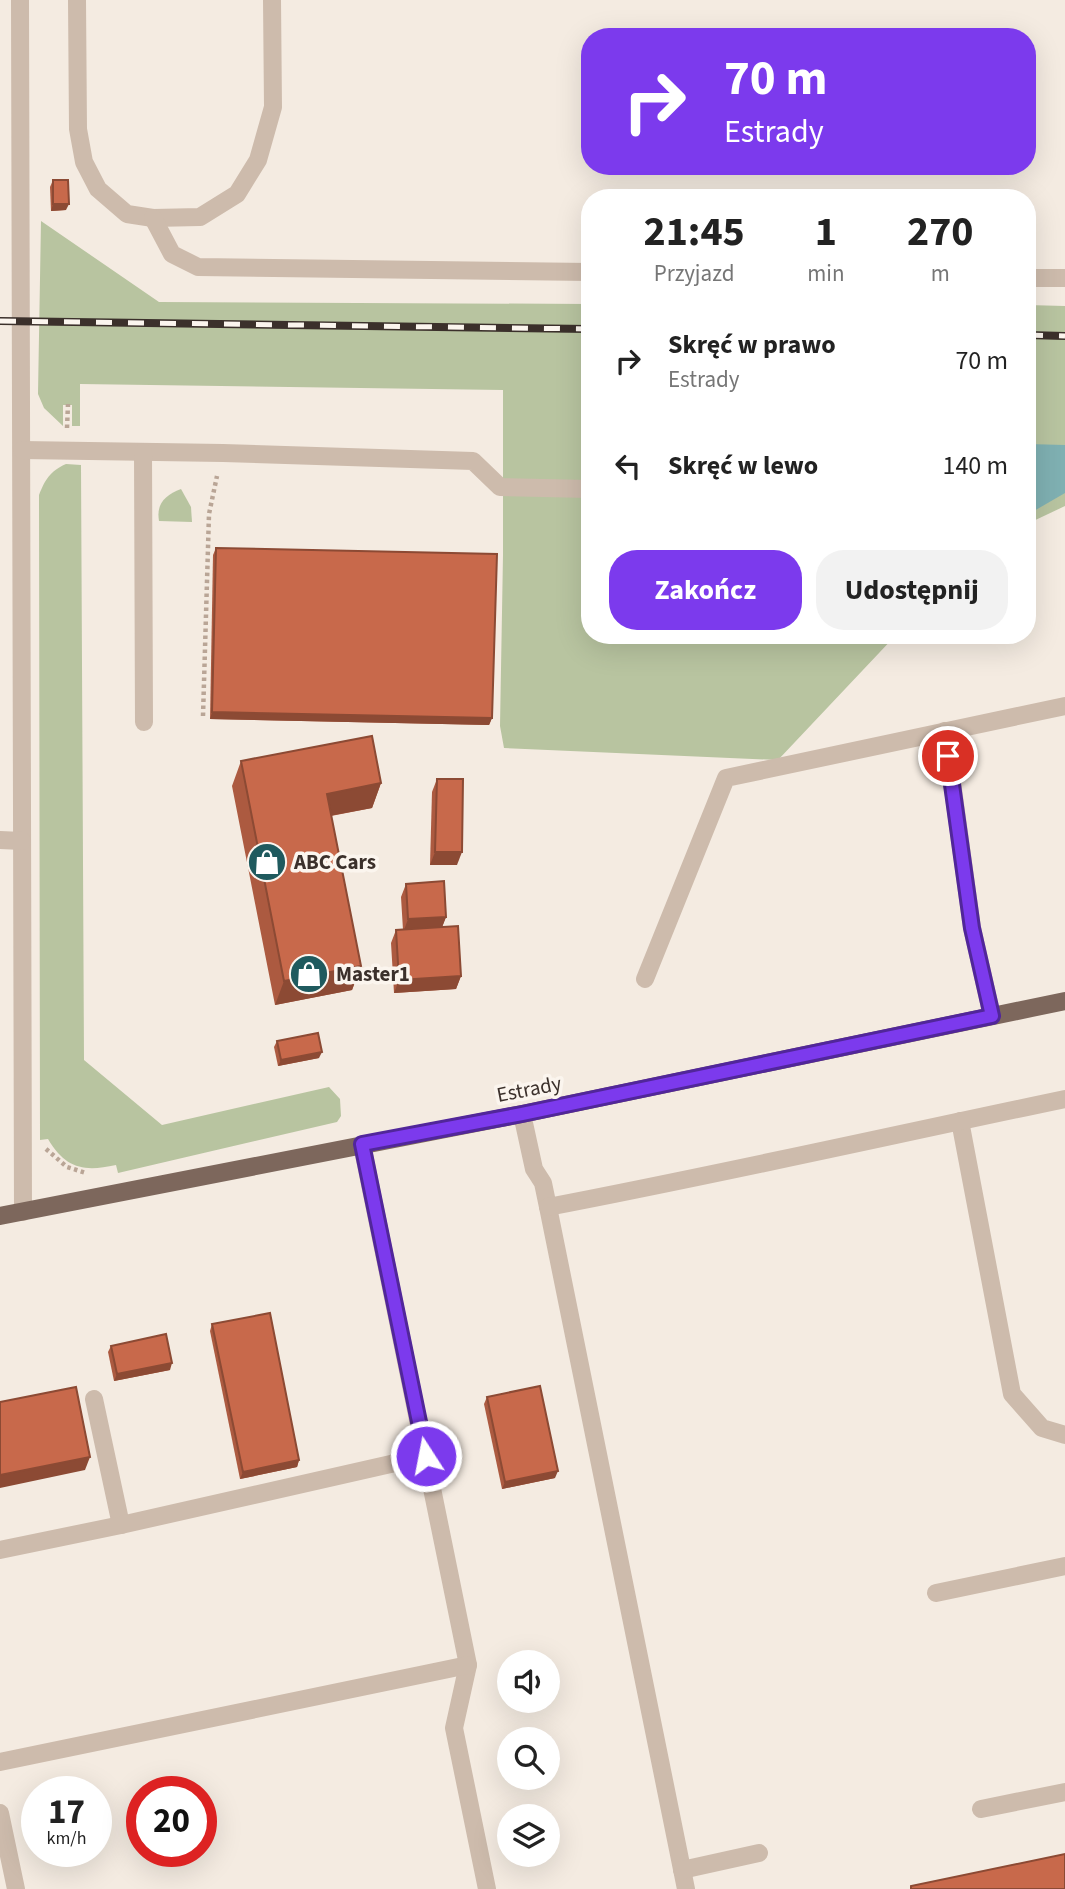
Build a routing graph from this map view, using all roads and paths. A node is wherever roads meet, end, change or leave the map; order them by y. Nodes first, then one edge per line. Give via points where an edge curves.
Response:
1 (20, 0) edge
2 (77, 0) edge
3 (272, 0) edge
4 (153, 218) junction
5 (581, 272) edge
6 (1036, 278) edge
7 (1065, 278) edge
8 (22, 450) junction
9 (143, 452) junction
10 (223, 453) junction
11 (581, 489) edge
12 (1065, 706) edge
13 (203, 716) dead end
14 (144, 722) dead end
15 (945, 731) junction
16 (0, 840) edge
17 (22, 841) junction
18 (645, 979) dead end
19 (1065, 1001) edge
20 (992, 1016) junction
21 (1065, 1099) edge
22 (522, 1114) junction
23 (960, 1121) junction
24 (362, 1144) junction
25 (23, 1151) junction
26 (114, 1194) junction
27 (548, 1208) junction
28 (23, 1212) junction
29 (0, 1216) edge
30 (94, 1399) dead end
31 (1065, 1435) edge
32 (426, 1456) junction
33 (121, 1525) junction
34 (0, 1550) edge
35 (1065, 1566) edge
36 (936, 1593) dead end
37 (468, 1665) junction
38 (0, 1762) edge
39 (1065, 1792) edge
40 (981, 1809) dead end
41 (0, 1813) edge
42 (759, 1853) dead end
43 (682, 1870) junction
44 (16, 1889) edge
45 (487, 1889) edge
46 (686, 1889) edge

1 - 8 street
2 - 4 street via 78,129 84,162 98,189 127,214
3 - 4 street via 273,107 258,160 237,194 200,217
4 - 5 street via 172,254 198,267
6 - 7 street
8 - 9 street
8 - 17 street
9 - 10 street
9 - 14 street
10 - 11 street via 473,461 500,487
10 - 13 path via 209,514
12 - 15 street
15 - 18 street via 726,778
15 - 20 street via 972,928
16 - 17 street
17 - 25 street
19 - 20 main road, Estrady
20 - 22 main road, Estrady
21 - 23 street
22 - 24 main road, Estrady
22 - 27 street
23 - 27 street
23 - 31 street via 1012,1394 1042,1428
24 - 26 main road, Estrady
24 - 32 street
25 - 26 path via 46,1149 67,1167 95,1175 109,1172
25 - 28 street
26 - 28 main road, Estrady
27 - 43 street
28 - 29 main road, Estrady
30 - 33 street
32 - 33 street
32 - 37 street
33 - 34 street
35 - 36 street
37 - 38 street
37 - 45 street via 454,1728
39 - 40 street
41 - 44 street
42 - 43 street
43 - 46 street

